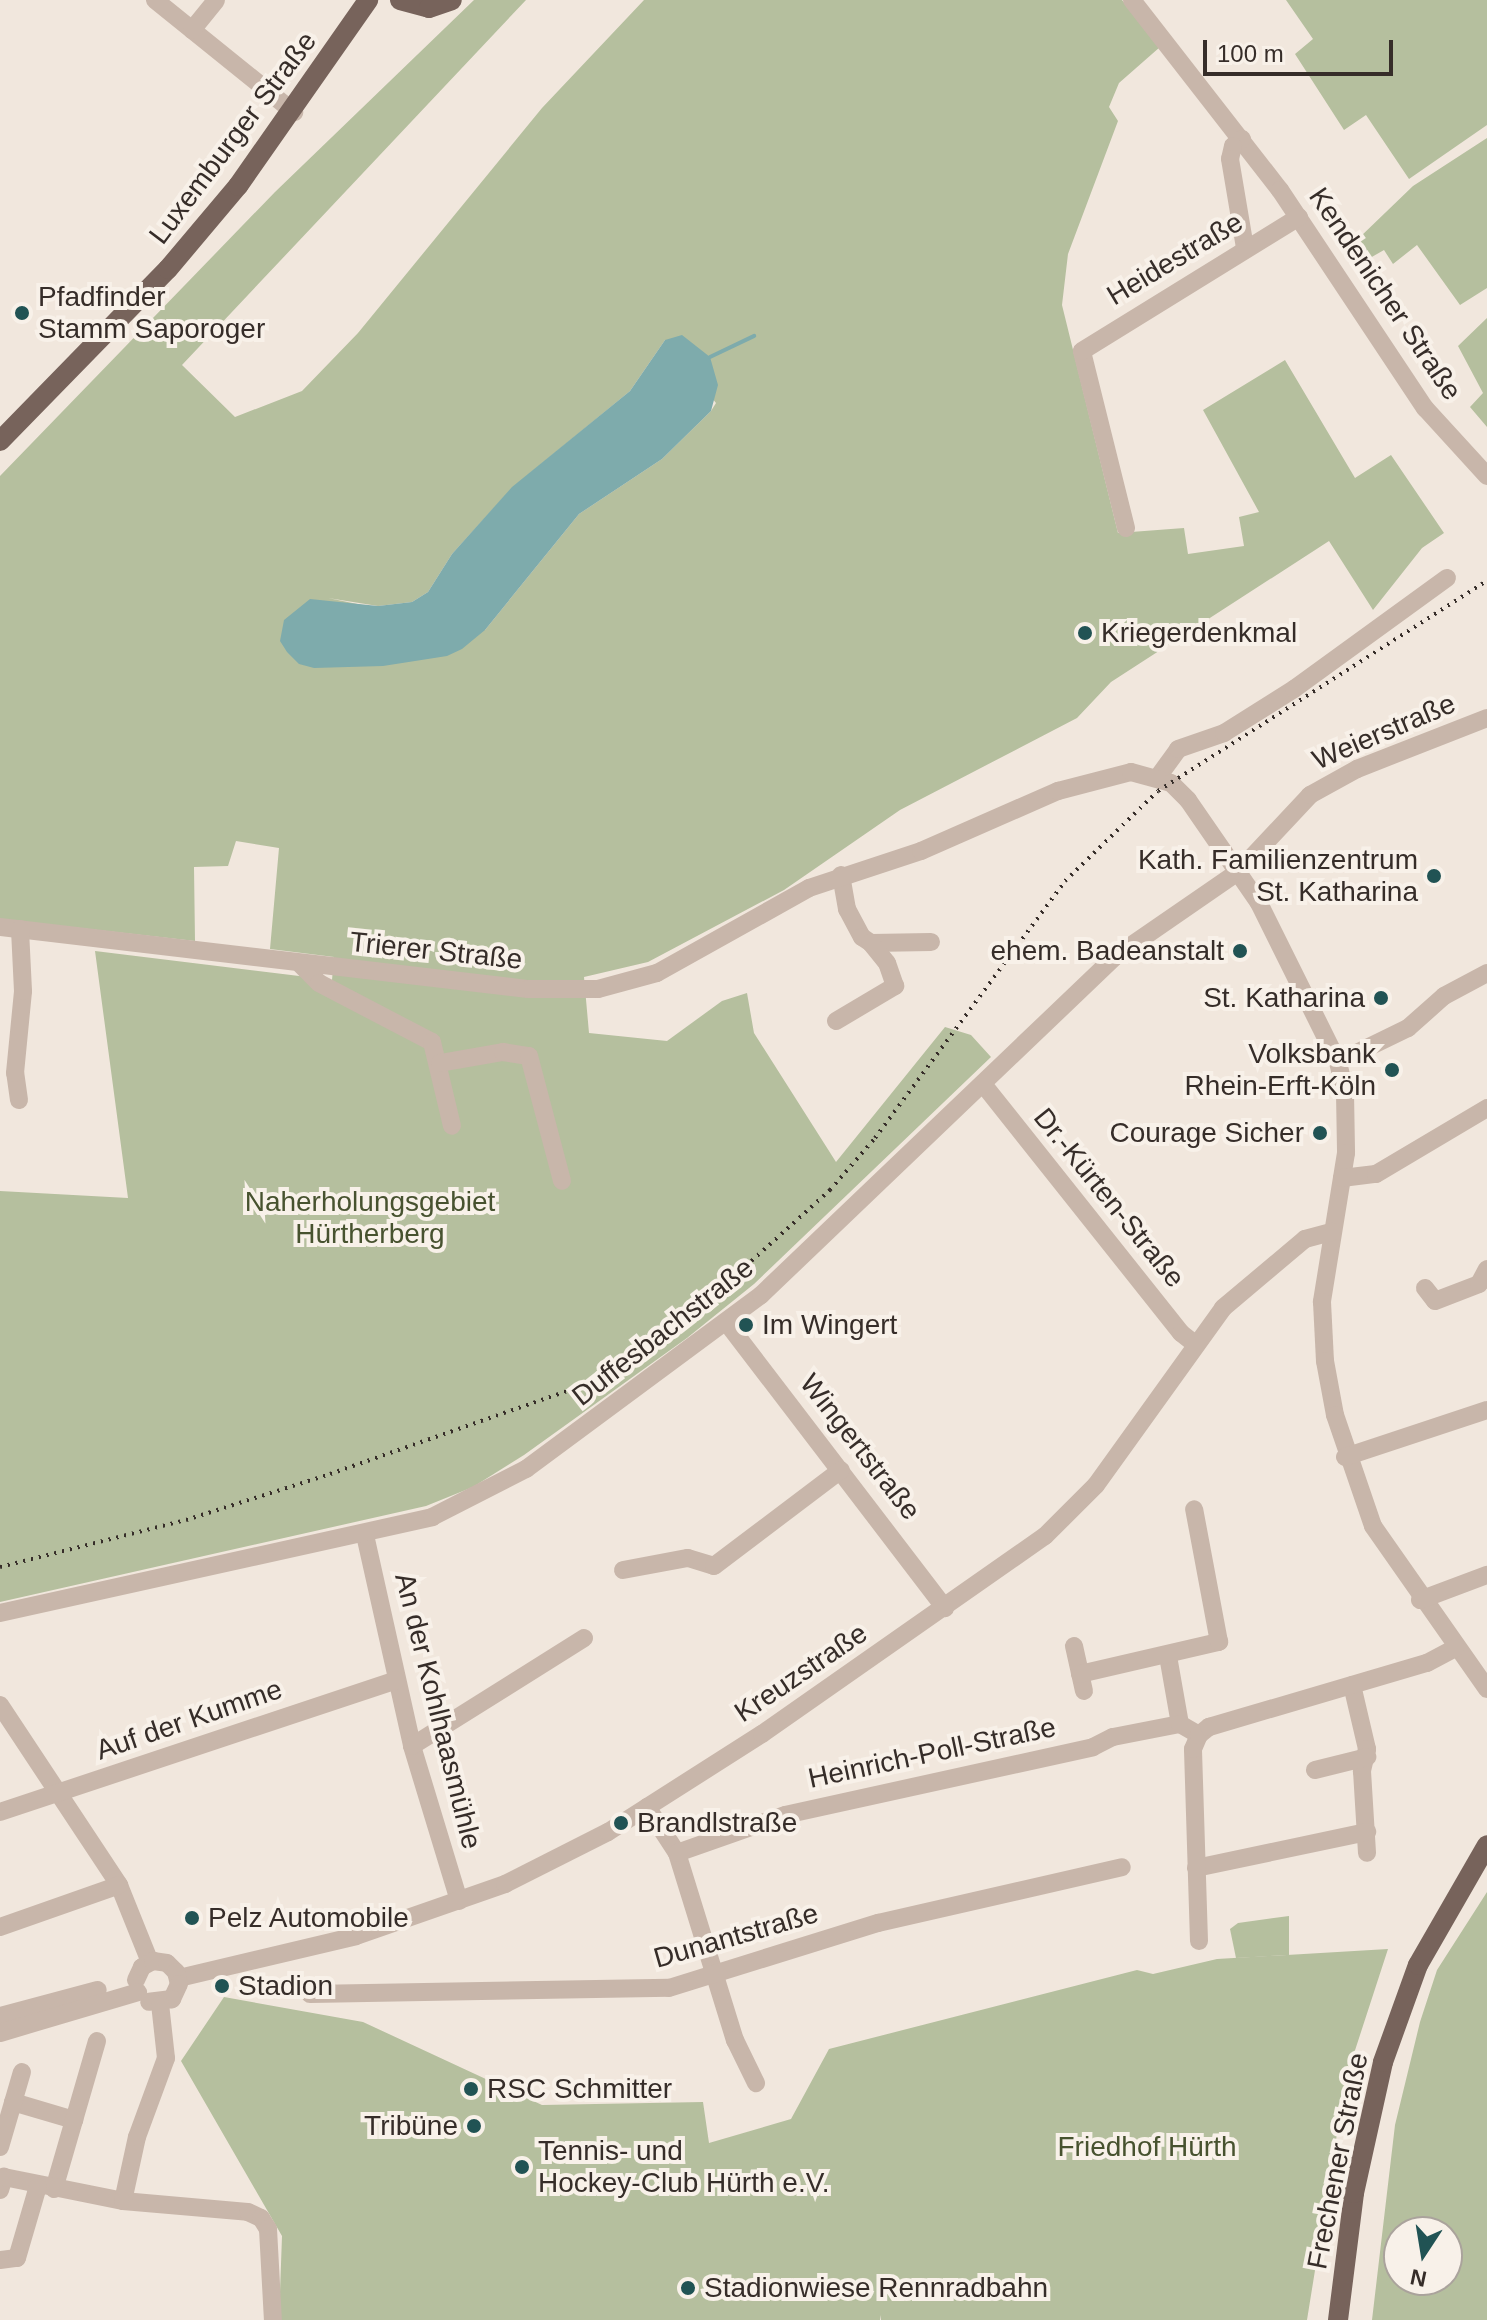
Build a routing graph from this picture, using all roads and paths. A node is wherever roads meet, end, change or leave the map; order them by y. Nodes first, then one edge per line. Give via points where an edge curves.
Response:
1 (155, 0) edge
2 (216, 0) edge
3 (368, 0) edge
4 (400, 0) edge
5 (452, 0) edge
6 (1132, 0) edge
7 (192, 30) junction
8 (294, 112) junction
9 (1242, 139) junction
10 (1299, 217) junction
11 (1245, 248) junction
12 (0, 441) edge
13 (1487, 476) edge
14 (1126, 528) dead end
15 (1447, 578) dead end
16 (1487, 718) edge
17 (1158, 777) junction
18 (1239, 871) junction
19 (841, 875) junction
20 (0, 927) edge
21 (20, 929) junction
22 (931, 942) dead end
23 (871, 943) junction
24 (301, 965) junction
25 (1487, 973) edge
26 (836, 1021) dead end
27 (1338, 1062) junction
28 (440, 1063) junction
29 (983, 1084) junction
30 (19, 1100) dead end
31 (1487, 1108) edge
32 (452, 1126) dead end
33 (1342, 1178) junction
34 (562, 1181) dead end
35 (1332, 1232) junction
36 (1487, 1269) edge
37 (1425, 1288) dead end
38 (727, 1323) junction
39 (1195, 1344) junction
40 (1487, 1410) edge
41 (1345, 1457) junction
42 (841, 1470) junction
43 (1194, 1509) dead end
44 (365, 1535) junction
45 (623, 1570) dead end
46 (1487, 1575) edge
47 (1420, 1600) junction
48 (945, 1608) junction
49 (0, 1613) edge
50 (584, 1638) dead end
51 (1074, 1646) dead end
52 (1455, 1648) junction
53 (1168, 1656) junction
54 (396, 1680) junction
55 (1352, 1685) junction
56 (1487, 1689) edge
57 (0, 1705) edge
58 (1180, 1724) junction
59 (1199, 1735) junction
60 (412, 1746) junction
61 (1367, 1757) junction
62 (1315, 1770) dead end
63 (60, 1793) junction
64 (647, 1807) junction
65 (0, 1812) edge
66 (1367, 1832) junction
67 (1487, 1845) edge
68 (677, 1853) junction
69 (1367, 1853) dead end
70 (1122, 1867) dead end
71 (1196, 1868) junction
72 (119, 1885) junction
73 (459, 1901) junction
74 (0, 1927) edge
75 (1199, 1941) dead end
76 (150, 1962) junction
77 (712, 1973) junction
78 (179, 1978) junction
79 (137, 1986) junction
80 (310, 1994) dead end
81 (160, 2004) junction
82 (0, 2016) edge
83 (0, 2033) edge
84 (97, 2041) dead end
85 (22, 2072) dead end
86 (756, 2083) dead end
87 (13, 2102) junction
88 (74, 2120) junction
89 (0, 2147) edge
90 (1, 2180) edge
91 (46, 2187) junction
92 (123, 2201) junction
93 (0, 2260) edge
94 (273, 2320) edge
95 (1338, 2320) edge

1 - 7 street
2 - 7 street
3 - 8 main road, Luxemburger Straße
4 - 5 main road via 429,8
6 - 9 street, Kendenicher Straße
7 - 8 street
8 - 12 main road, Luxemburger Straße via 168,269
9 - 10 street, Kendenicher Straße
9 - 11 street via 1230,150 1230,159
10 - 11 street, Heidestraße
10 - 13 street, Kendenicher Straße via 1344,293 1425,408
11 - 14 street, Heidestraße via 1194,285 1082,351
15 - 17 street via 1282,697 1224,733 1178,749
16 - 18 street, Weierstraße via 1324,785
17 - 18 street via 1188,800
17 - 19 street, Trierer Straße via 1131,772 1100,777 921,851
18 - 27 street
18 - 29 street, Duffesbachstraße via 1116,956
19 - 23 street via 847,909
19 - 24 street, Trierer Straße via 657,973 598,989 528,989
20 - 21 street, Trierer Straße
21 - 24 street, Trierer Straße
21 - 30 street via 23,991 15,1073
22 - 23 street
23 - 26 street via 887,963 895,986
24 - 28 street via 319,983 418,1030 432,1042
25 - 27 street via 1444,996 1408,1028
27 - 33 street via 1347,1122
28 - 32 street
28 - 34 street via 503,1052 529,1056
29 - 38 street, Duffesbachstraße
29 - 39 street, Dr.-Kürten-Straße
31 - 33 street via 1376,1174
33 - 35 street
35 - 39 street, Kreuzstraße via 1294,1247 1223,1308
35 - 41 street via 1322,1335
36 - 37 street via 1479,1284 1435,1301
38 - 42 street, Wingertstraße
38 - 44 street, Duffesbachstraße via 526,1469 477,1498
39 - 48 street, Kreuzstraße via 1073,1510 1015,1561
40 - 41 street
41 - 47 street via 1373,1526
42 - 45 street via 714,1566 688,1558
42 - 48 street, Wingertstraße
43 - 53 street via 1219,1642
44 - 49 street, Duffesbachstraße
44 - 54 street, An der Kohlhaasmühle
46 - 47 street
47 - 52 street
48 - 64 street, Kreuzstraße
50 - 60 street
51 - 53 street via 1082,1682
52 - 55 street via 1427,1663
52 - 56 street
53 - 58 street
54 - 60 street, An der Kohlhaasmühle
54 - 63 street, Auf der Kumme
55 - 59 street via 1209,1727
55 - 61 street
57 - 63 street
58 - 59 street
58 - 68 street, Heinrich-Poll-Straße via 836,1802
59 - 71 street via 1193,1749
60 - 73 street, An der Kohlhaasmühle
61 - 62 street
61 - 66 street via 1362,1771
63 - 65 street, Auf der Kumme
63 - 72 street
64 - 68 street
64 - 73 street, Kreuzstraße via 553,1860
66 - 69 street
66 - 71 street
67 - 95 main road, Frechener Straße via 1418,1965 1383,2062 1354,2193
68 - 77 street
70 - 77 street, Dunantstraße via 878,1923
71 - 75 street
72 - 74 street
72 - 76 street
73 - 78 street, Kreuzstraße via 356,1936
76 - 78 street via 167,1963
76 - 79 street
77 - 80 street, Dunantstraße via 648,1991
77 - 86 street
78 - 81 street via 176,1995
79 - 81 street via 147,2002
79 - 82 street
79 - 83 street
81 - 92 street via 166,2058 137,2137
84 - 88 street
85 - 87 street
87 - 88 street
87 - 89 street
88 - 91 street
90 - 91 street
91 - 92 street
91 - 93 street via 17,2258
92 - 94 street via 248,2212 261,2218 268,2229

